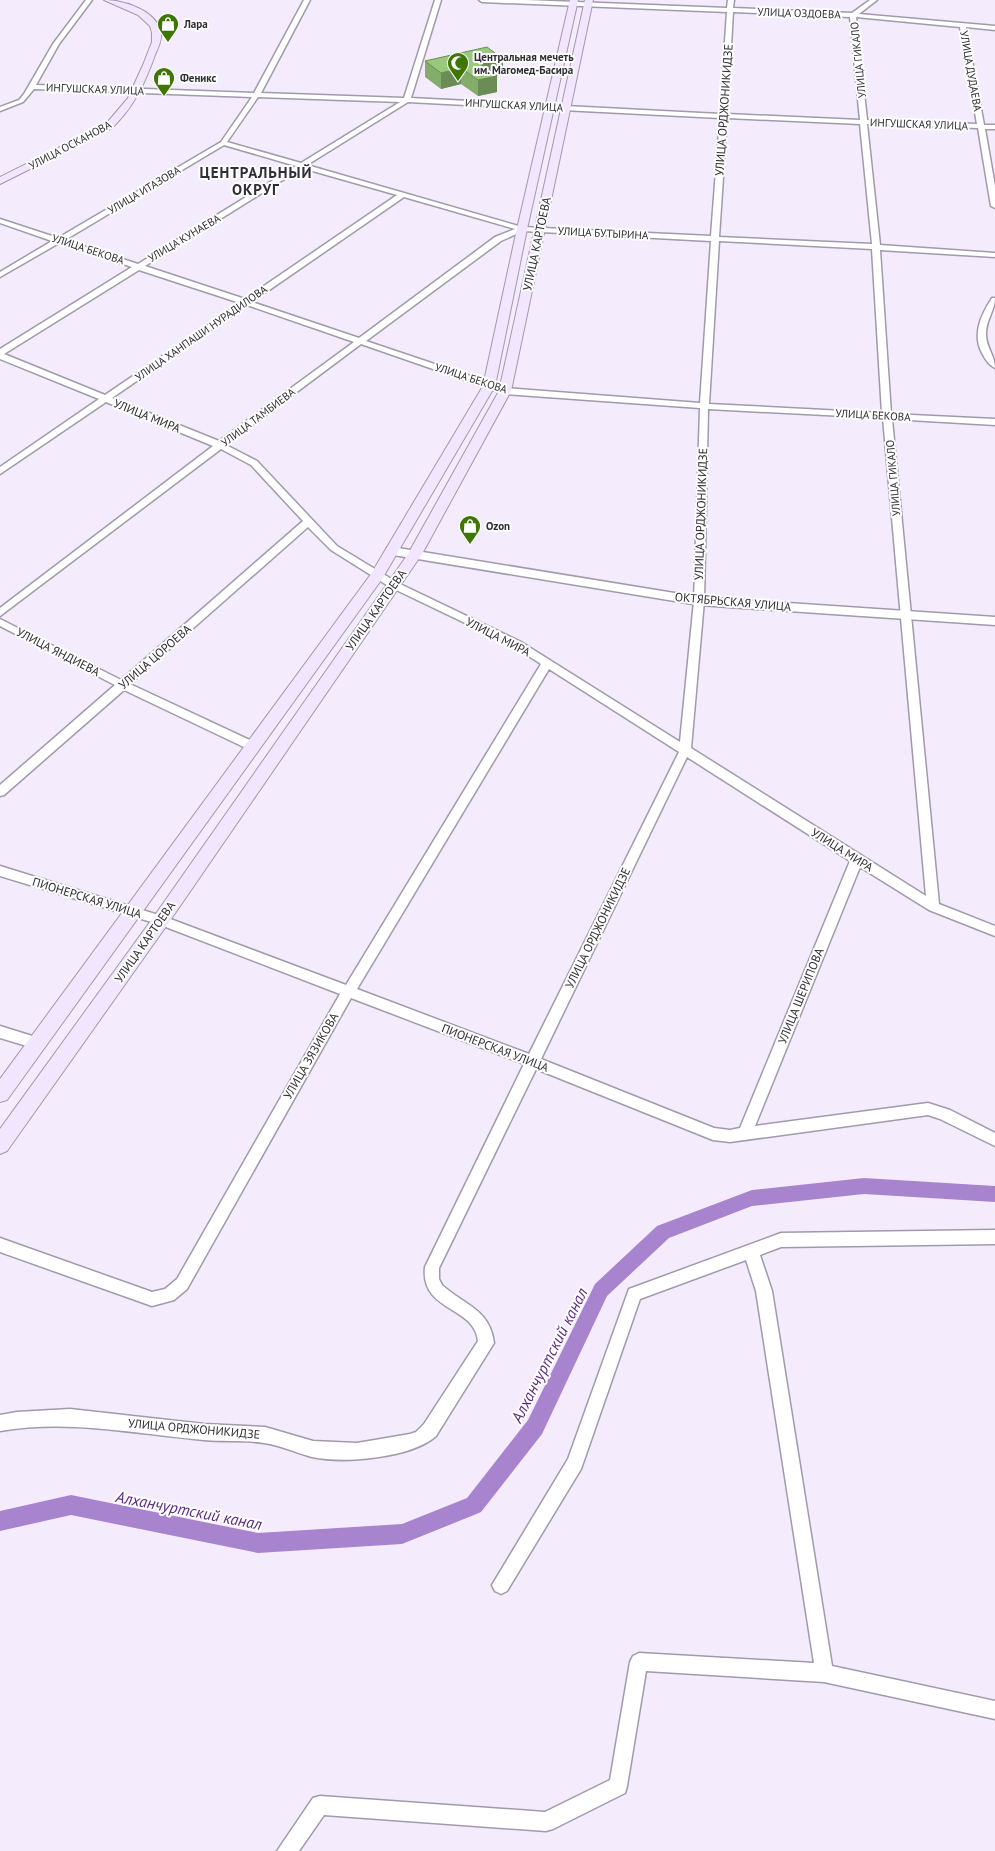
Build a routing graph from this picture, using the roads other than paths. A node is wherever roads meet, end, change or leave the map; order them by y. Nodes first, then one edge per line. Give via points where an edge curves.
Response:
1 (89, 0) edge
2 (108, 0) edge
3 (307, 0) edge
4 (438, 0) edge
5 (482, 0) edge
6 (874, 0) edge
7 (119, 2) edge
8 (574, 2) edge
9 (589, 2) edge
10 (731, 5) edge
11 (853, 15) junction
12 (963, 25) junction
13 (995, 28) edge
14 (33, 86) junction
15 (136, 90) junction
16 (257, 94) junction
17 (407, 100) junction
18 (550, 107) junction
19 (565, 108) junction
20 (0, 109) edge
21 (723, 116) junction
22 (865, 122) junction
23 (981, 126) junction
24 (995, 127) edge
25 (223, 143) junction
26 (302, 166) junction
27 (0, 181) edge
28 (402, 195) junction
29 (995, 206) edge
30 (0, 221) edge
31 (522, 229) junction
32 (541, 229) junction
33 (60, 239) junction
34 (716, 240) junction
35 (876, 247) junction
36 (995, 255) edge
37 (138, 266) junction
38 (0, 275) edge
39 (995, 300) edge
40 (245, 302) junction
41 (360, 341) junction
42 (0, 355) edge
43 (995, 365) edge
44 (489, 386) junction
45 (505, 391) junction
46 (106, 399) junction
47 (704, 406) junction
48 (887, 416) junction
49 (995, 422) edge
50 (220, 445) junction
51 (0, 471) edge
52 (309, 521) junction
53 (392, 551) junction
54 (415, 554) junction
55 (377, 576) junction
56 (394, 585) junction
57 (699, 601) junction
58 (0, 613) edge
59 (906, 615) junction
60 (995, 621) edge
61 (0, 622) edge
62 (547, 663) junction
63 (123, 685) junction
64 (252, 746) junction
65 (685, 750) junction
66 (0, 792) edge
67 (857, 859) junction
68 (0, 871) edge
69 (933, 907) junction
70 (133, 912) junction
71 (161, 920) junction
72 (995, 931) edge
73 (348, 992) junction
74 (0, 1032) edge
75 (38, 1043) junction
76 (532, 1061) junction
77 (0, 1094) edge
78 (745, 1132) junction
79 (995, 1140) edge
80 (0, 1145) edge
81 (995, 1237) edge
82 (0, 1245) edge
83 (751, 1251) junction
84 (0, 1423) edge
85 (501, 1585) dead end
86 (824, 1673) junction
87 (995, 1710) edge
88 (287, 1851) edge

1 - 14 street via 56,44
2 - 7 main road, УЛИЦА ОСКАНОВА
3 - 16 street, УЛИЦА ИТАЗОВА
4 - 17 street
5 - 8 street, УЛИЦА ОЗДОЕВА
6 - 11 street, УЛИЦА ГИКАЛО
7 - 15 main road, УЛИЦА ОСКАНОВА via 146,17 157,33
8 - 9 street, УЛИЦА ОЗДОЕВА
8 - 18 main road, УЛИЦА КАРТОЕВА
9 - 10 street, УЛИЦА ОЗДОЕВА
9 - 19 main road, УЛИЦА КАРТОЕВА
10 - 11 street, УЛИЦА ОЗДОЕВА
10 - 21 street, УЛИЦА ОРДЖОНИКИДЗЕ
11 - 12 street, УЛИЦА ОЗДОЕВА
11 - 22 street, УЛИЦА ГИКАЛО
12 - 13 street, УЛИЦА ОЗДОЕВА
12 - 23 street, УЛИЦА ДУДАЕВА
14 - 15 street, ИНГУШСКАЯ УЛИЦА
14 - 20 street via 21,101
15 - 16 street, ИНГУШСКАЯ УЛИЦА
15 - 27 main road, УЛИЦА ОСКАНОВА via 122,114 109,126
16 - 17 street, ИНГУШСКАЯ УЛИЦА
16 - 25 street, УЛИЦА ИТАЗОВА
17 - 18 street, ИНГУШСКАЯ УЛИЦА
17 - 26 street, УЛИЦА КУНАЕВА
18 - 19 street, ИНГУШСКАЯ УЛИЦА
18 - 31 main road, УЛИЦА КАРТОЕВА
19 - 21 street, ИНГУШСКАЯ УЛИЦА
19 - 32 main road, УЛИЦА КАРТОЕВА
21 - 22 street, ИНГУШСКАЯ УЛИЦА
21 - 34 street, УЛИЦА ОРДЖОНИКИДЗЕ
22 - 23 street, ИНГУШСКАЯ УЛИЦА
22 - 35 street, УЛИЦА ГИКАЛО
23 - 24 street, ИНГУШСКАЯ УЛИЦА
23 - 29 street, УЛИЦА ДУДАЕВА
25 - 26 street, УЛИЦА БУТЫРИНА
25 - 33 street, УЛИЦА ИТАЗОВА
26 - 28 street, УЛИЦА БУТЫРИНА
26 - 37 street, УЛИЦА КУНАЕВА
28 - 31 street, УЛИЦА БУТЫРИНА
28 - 40 street, УЛИЦА ХАНПАШИ НУРАДИЛОВА
30 - 33 street, УЛИЦА БЕКОВА
31 - 32 street, УЛИЦА БУТЫРИНА
31 - 41 street, УЛИЦА ТАМБИЕВА via 498,238
31 - 44 main road, УЛИЦА КАРТОЕВА
32 - 34 street, УЛИЦА БУТЫРИНА
32 - 45 main road, УЛИЦА КАРТОЕВА
33 - 37 street, УЛИЦА БЕКОВА
33 - 38 street, УЛИЦА ИТАЗОВА
34 - 35 street, УЛИЦА БУТЫРИНА
34 - 47 street, УЛИЦА ОРДЖОНИКИДЗЕ
35 - 36 street, УЛИЦА БУТЫРИНА
35 - 48 street, УЛИЦА ГИКАЛО
37 - 40 street, УЛИЦА БЕКОВА
37 - 42 street, УЛИЦА КУНАЕВА
39 - 43 street via 984,317 981,336 985,354
40 - 41 street, УЛИЦА БЕКОВА
40 - 46 street, УЛИЦА ХАНПАШИ НУРАДИЛОВА
41 - 44 street, УЛИЦА БЕКОВА
41 - 50 street, УЛИЦА ТАМБИЕВА
42 - 46 street, УЛИЦА МИРА
44 - 45 street, УЛИЦА БЕКОВА
44 - 53 main road, УЛИЦА КАРТОЕВА
45 - 47 street, УЛИЦА БЕКОВА
45 - 54 main road, УЛИЦА КАРТОЕВА
46 - 50 street, УЛИЦА МИРА
46 - 51 street, УЛИЦА ХАНПАШИ НУРАДИЛОВА
47 - 48 street, УЛИЦА БЕКОВА
47 - 57 street, УЛИЦА ОРДЖОНИКИДЗЕ
48 - 49 street, УЛИЦА БЕКОВА
48 - 59 street, УЛИЦА ГИКАЛО
50 - 52 street, УЛИЦА МИРА via 254,463
50 - 58 street, УЛИЦА ТАМБИЕВА
52 - 55 street, УЛИЦА МИРА via 334,548
52 - 63 street, УЛИЦА ЦОРОЕВА
53 - 54 street, ОКТЯБРЬСКАЯ УЛИЦА
53 - 55 main road, УЛИЦА КАРТОЕВА
54 - 56 main road, УЛИЦА КАРТОЕВА
54 - 57 street, ОКТЯБРЬСКАЯ УЛИЦА
55 - 56 street, УЛИЦА МИРА
55 - 64 main road, УЛИЦА КАРТОЕВА
56 - 62 street, УЛИЦА МИРА via 517,644
56 - 71 main road, УЛИЦА КАРТОЕВА
57 - 59 street, ОКТЯБРЬСКАЯ УЛИЦА
57 - 65 street, УЛИЦА ОРДЖОНИКИДЗЕ
59 - 60 street, ОКТЯБРЬСКАЯ УЛИЦА
59 - 69 street, УЛИЦА ГИКАЛО
61 - 63 street, УЛИЦА ЯНДИЕВА
62 - 65 street, УЛИЦА МИРА
62 - 73 street, УЛИЦА ЗЯЗИКОВА
63 - 64 street, УЛИЦА ЯНДИЕВА
63 - 66 street, УЛИЦА ЦОРОЕВА
64 - 70 main road, УЛИЦА КАРТОЕВА
65 - 67 street, УЛИЦА МИРА
65 - 76 street, УЛИЦА ОРДЖОНИКИДЗЕ
67 - 69 street, УЛИЦА МИРА
67 - 78 street, УЛИЦА ШЕРИПОВА
68 - 70 street, ПИОНЕРСКАЯ УЛИЦА
69 - 72 street, УЛИЦА МИРА
70 - 71 street, ПИОНЕРСКАЯ УЛИЦА
70 - 75 main road, УЛИЦА КАРТОЕВА
71 - 73 street, ПИОНЕРСКАЯ УЛИЦА
71 - 80 main road, УЛИЦА КАРТОЕВА
73 - 76 street, ПИОНЕРСКАЯ УЛИЦА
73 - 82 street, УЛИЦА ЗЯЗИКОВА via 182,1284 169,1295 152,1299
74 - 75 street
75 - 77 main road, УЛИЦА КАРТОЕВА
76 - 78 street, ПИОНЕРСКАЯ УЛИЦА via 713,1134 730,1136
76 - 84 street, УЛИЦА ОРДЖОНИКИДЗЕ via 432,1266 432,1282 440,1292 482,1324 487,1333 486,1343 430,1430 421,1438 357,1451 313,1449 265,1435 204,1432 70,1417
78 - 79 street, ПИОНЕРСКАЯ УЛИЦА via 928,1109 939,1111
81 - 83 street via 781,1240
83 - 85 street via 634,1294 575,1463
83 - 86 street via 764,1291
86 - 87 street
86 - 88 street via 639,1662 618,1786 546,1822 320,1805

